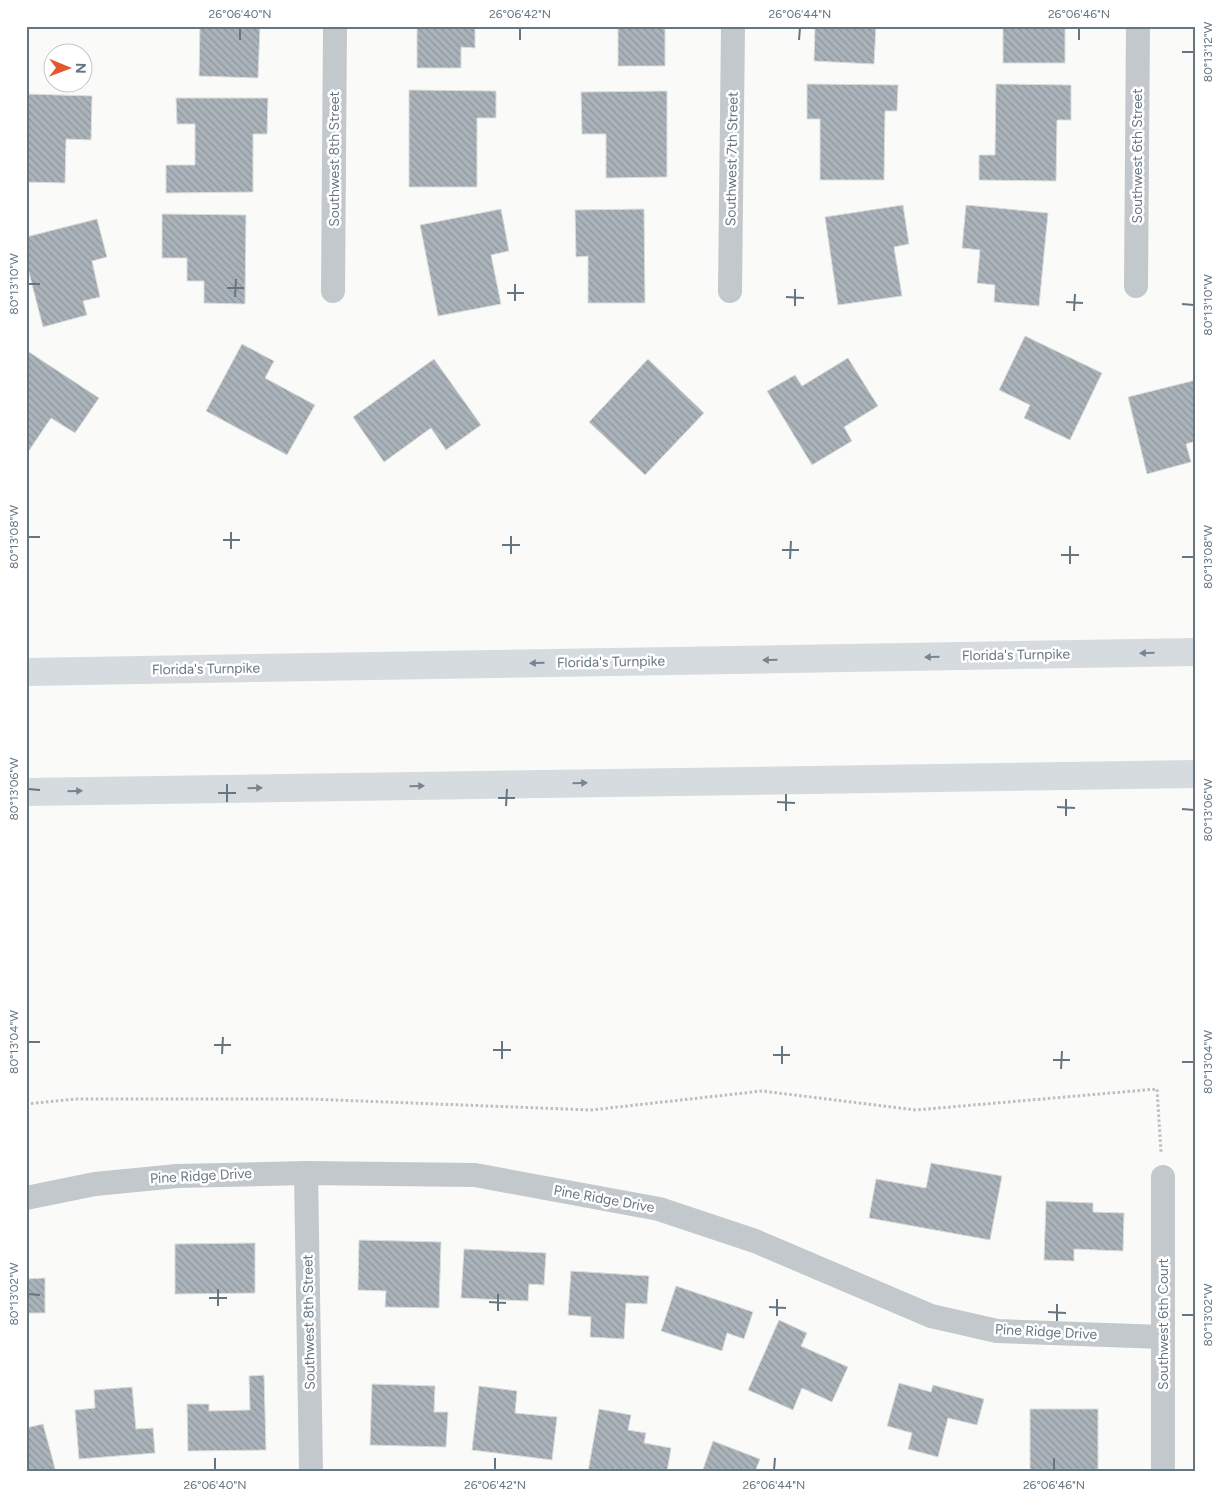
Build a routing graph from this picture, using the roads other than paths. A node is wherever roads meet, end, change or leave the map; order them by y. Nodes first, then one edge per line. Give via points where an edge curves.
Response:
1 (335, 26) edge
2 (733, 26) edge
3 (1138, 26) edge
4 (1136, 286) dead end
5 (333, 291) dead end
6 (730, 291) dead end
7 (1196, 652) edge
8 (26, 672) edge
9 (1196, 774) edge
10 (26, 792) edge
11 (306, 1172) junction
12 (1163, 1177) road end
13 (26, 1198) edge
14 (1163, 1337) junction
15 (311, 1472) edge
16 (1163, 1472) edge

1 - 5 street, Southwest 8th Street
2 - 6 street, Southwest 7th Street
3 - 4 street, Southwest 6th Street
7 -> 8 highway, Florida's Turnpike
10 -> 9 highway
11 - 13 street, Pine Ridge Drive via 177,1176 95,1184
11 - 14 street, Pine Ridge Drive via 475,1176 659,1209 755,1241 931,1316 997,1331
11 - 15 street, Southwest 8th Street
12 - 14 street, Southwest 6th Court
14 - 16 street, Southwest 6th Court

